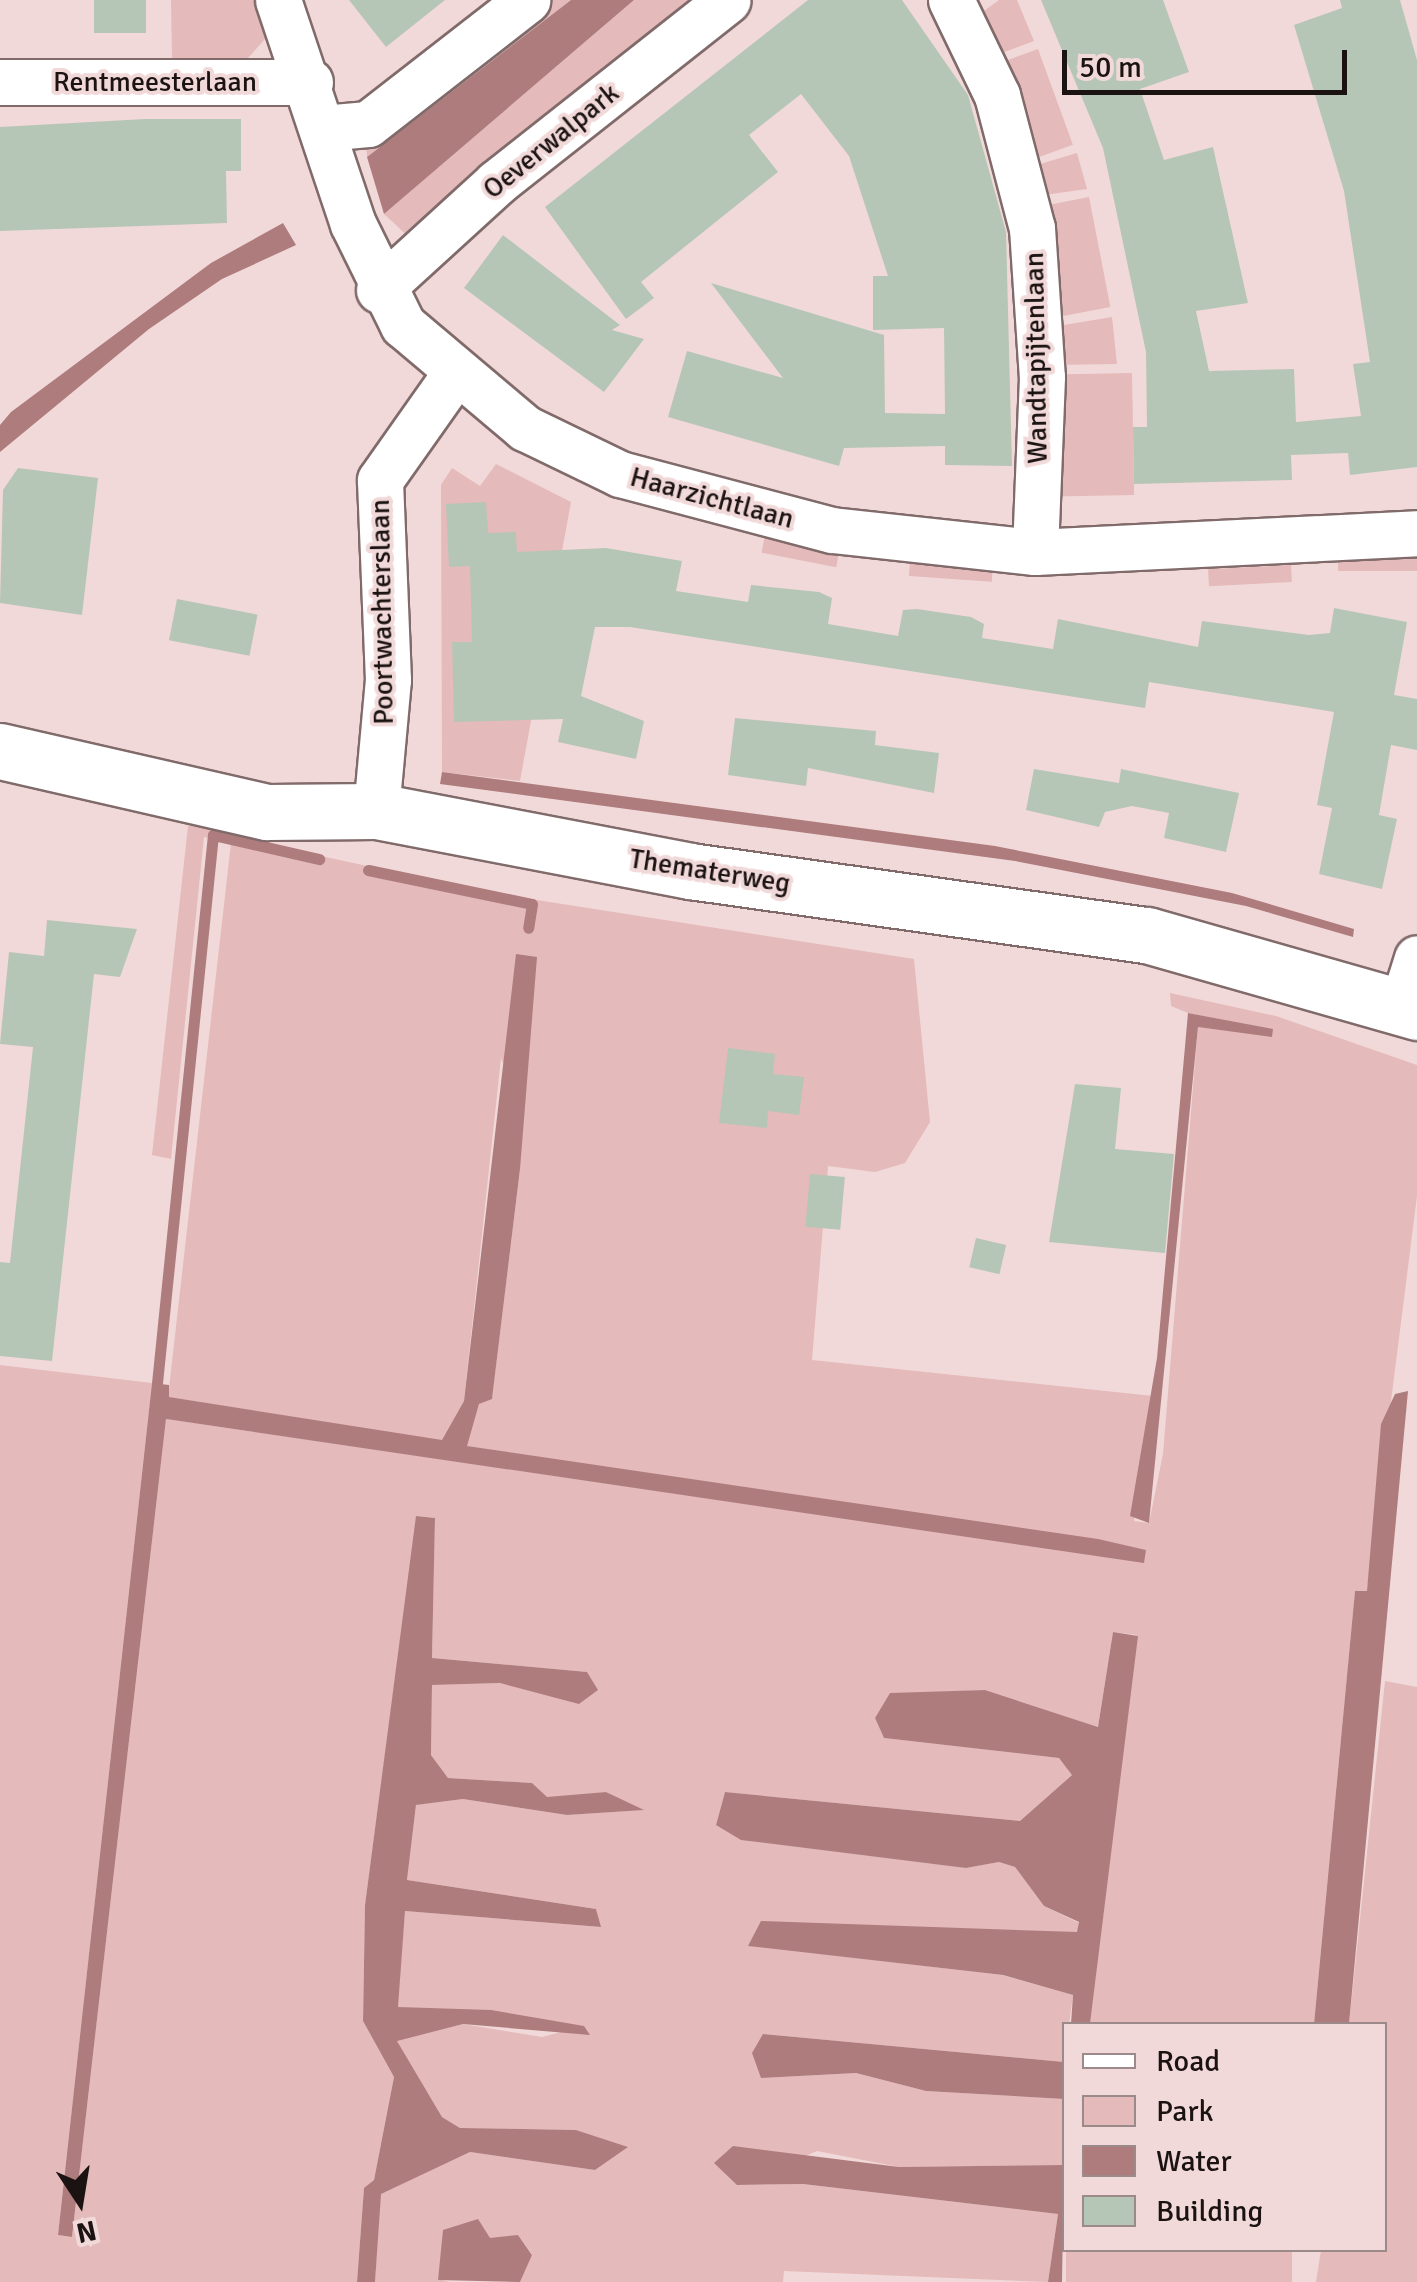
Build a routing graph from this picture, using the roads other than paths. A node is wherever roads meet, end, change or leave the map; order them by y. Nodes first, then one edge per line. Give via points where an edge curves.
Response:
1 (278, 0) edge
2 (527, 0) edge
3 (728, 0) edge
4 (951, 0) edge
5 (0, 82) edge
6 (310, 82) junction
7 (323, 128) junction
8 (379, 290) junction
9 (454, 375) junction
10 (1417, 534) edge
11 (1035, 552) junction
12 (0, 751) edge
13 (376, 811) junction
14 (1412, 992) edge

1 - 6 street, Haarzichtlaan
2 - 7 street via 368,124
3 - 8 street, Oeverwalpark via 496,184
4 - 11 street, Wandtapijtenlaan via 996,94 1032,228 1042,377
5 - 6 street, Rentmeesterlaan
6 - 7 street, Haarzichtlaan
7 - 8 street, Haarzichtlaan
8 - 9 street, Haarzichtlaan
9 - 11 street, Haarzichtlaan via 525,428 620,474 832,530
9 - 13 street, Poortwachterslaan via 380,480 388,680
10 - 11 street, Haarzichtlaan
12 - 13 street, Thematerweg via 266,812
13 - 14 street, Thematerweg via 690,871 1147,935

